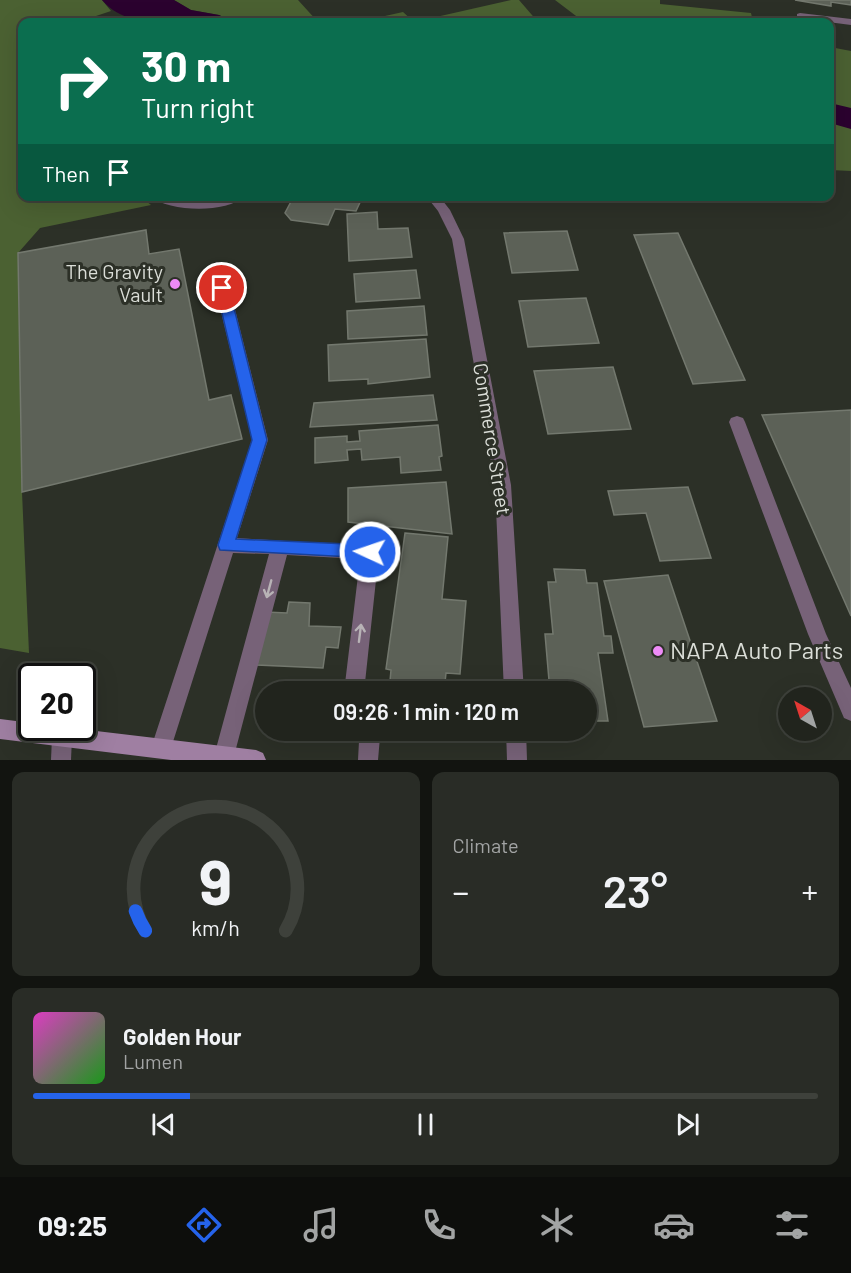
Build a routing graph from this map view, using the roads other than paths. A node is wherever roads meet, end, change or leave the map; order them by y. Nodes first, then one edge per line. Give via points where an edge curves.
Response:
1 (800, 16) dead end
2 (817, 18) edge
3 (834, 20) edge
4 (851, 22) edge
5 (175, 201) edge
6 (230, 201) edge
7 (436, 201) edge
8 (217, 266) dead end
9 (737, 422) dead end
10 (226, 545) junction
11 (280, 547) junction
12 (355, 681) edge
13 (513, 681) edge
14 (851, 711) edge
15 (0, 729) edge
16 (18, 731) edge
17 (62, 741) edge
18 (96, 741) edge
19 (370, 741) edge
20 (516, 741) edge
21 (161, 748) junction
22 (224, 756) junction
23 (61, 760) edge
24 (256, 760) edge
25 (368, 760) edge
26 (517, 760) edge

1 - 2 street
3 - 4 street
5 - 6 street via 199,207
7 - 13 street, Commerce Street via 459,238 503,485
8 - 10 street via 260,440
9 - 14 street via 817,634
10 - 11 street
10 - 21 street
12 -> 11 street via 370,552
11 -> 22 street
15 - 16 main road
17 - 23 street
18 - 21 main road
19 - 25 street
20 - 26 street
21 - 22 main road
22 - 24 main road

